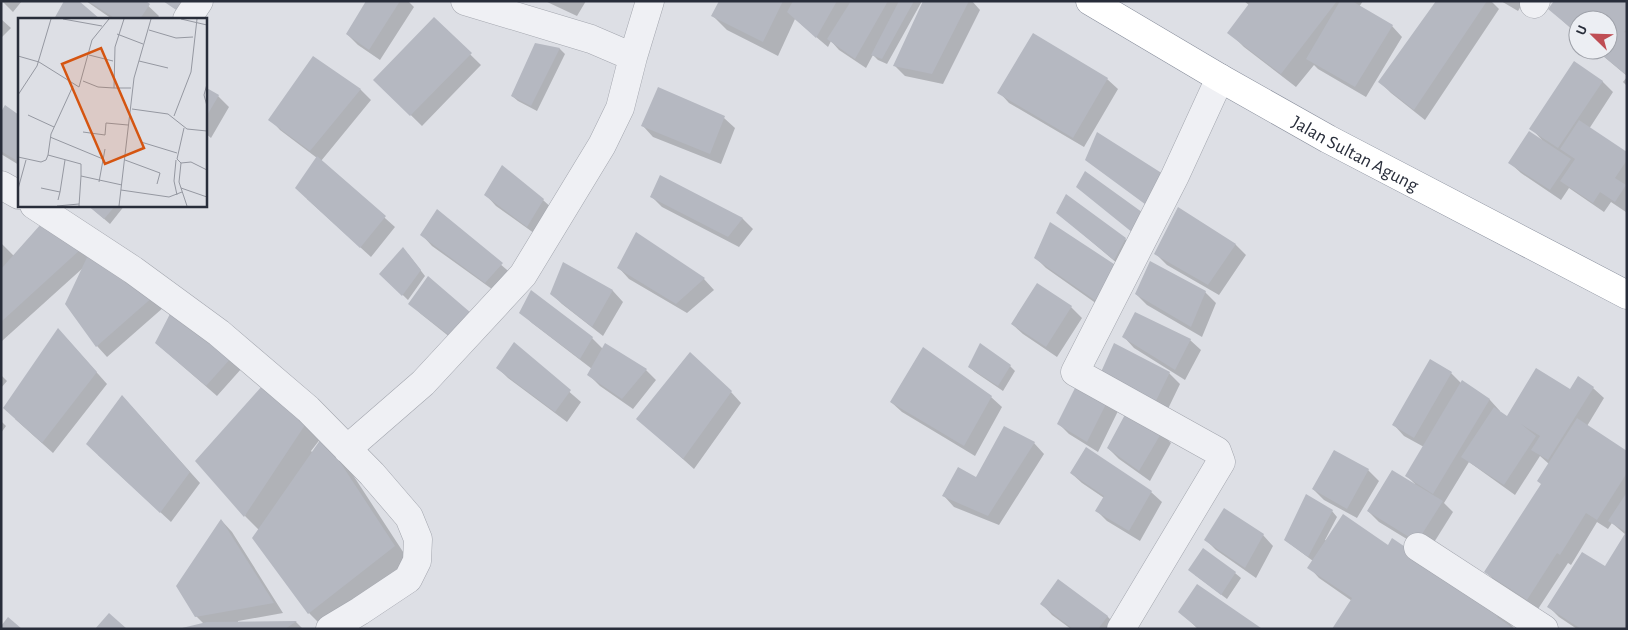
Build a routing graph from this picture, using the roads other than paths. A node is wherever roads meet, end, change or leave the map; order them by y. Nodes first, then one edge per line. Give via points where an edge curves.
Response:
1 (198, 1) edge
2 (465, 1) edge
3 (650, 1) edge
4 (1090, 1) edge
5 (187, 18) edge
6 (633, 57) junction
7 (1220, 78) junction
8 (1, 185) edge
9 (18, 195) edge
10 (36, 206) edge
11 (1627, 295) edge
12 (347, 449) junction
13 (1418, 547) dead end
14 (366, 620) edge
15 (330, 629) edge
16 (1121, 629) edge
17 (1543, 629) edge

1 - 5 street
2 - 6 street via 591,39
3 - 6 street
4 - 7 highway, Jalan Sultan Agung
6 - 12 street via 620,108 602,145 523,275 423,383
7 - 11 highway, Jalan Sultan Agung
7 - 16 street via 1175,176 1075,372 1218,450 1221,462
8 - 9 street
10 - 12 street via 133,270 219,333 308,408
12 - 14 street via 409,517 418,539 417,561 408,579
13 - 17 street
14 - 15 street

